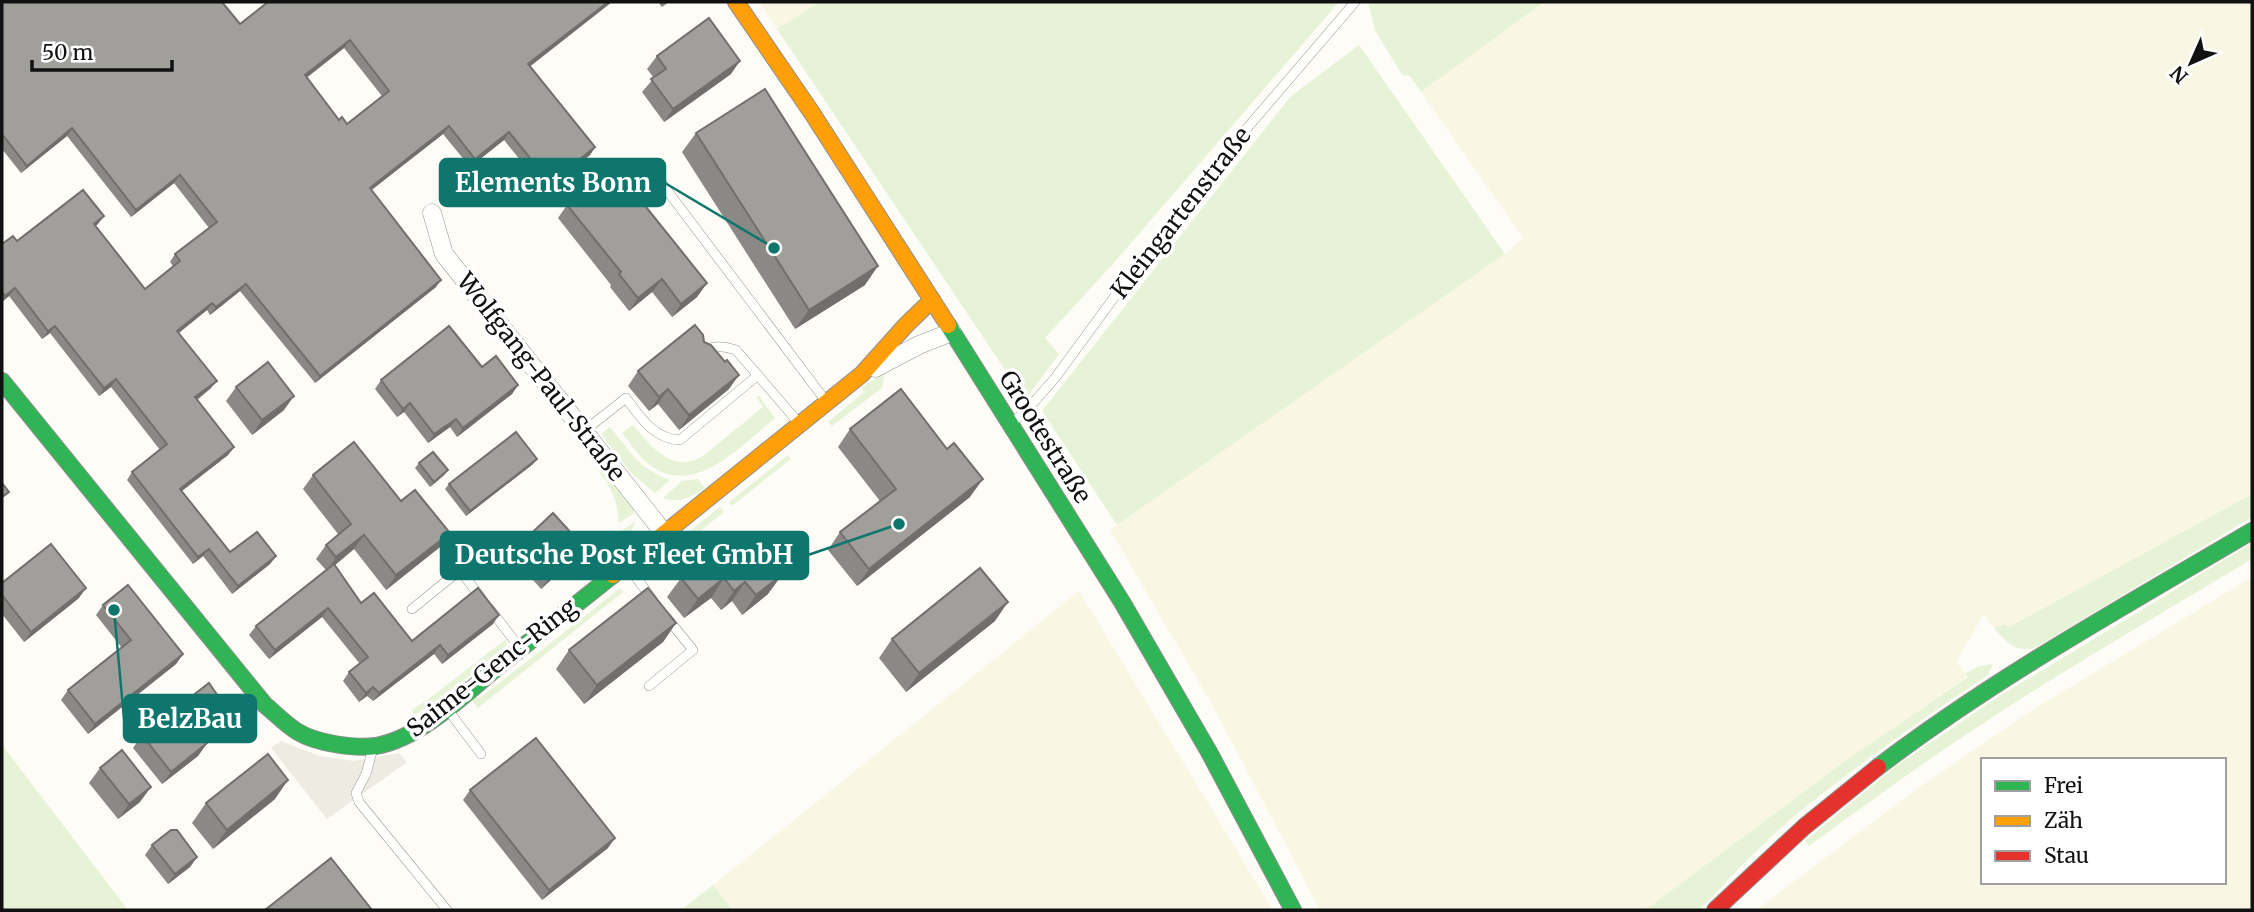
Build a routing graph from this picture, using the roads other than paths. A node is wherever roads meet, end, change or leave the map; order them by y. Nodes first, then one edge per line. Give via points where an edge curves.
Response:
1 (736, 2) edge
2 (1355, 2) edge
3 (657, 177) dead end
4 (432, 214) dead end
5 (932, 300) junction
6 (952, 332) junction
7 (699, 353) edge
8 (862, 374) junction
9 (758, 375) junction
10 (2, 381) edge
11 (826, 402) junction
12 (799, 423) junction
13 (1010, 425) junction
14 (584, 431) junction
15 (2252, 531) edge
16 (664, 533) junction
17 (626, 564) junction
18 (412, 609) dead end
19 (520, 649) junction
20 (649, 686) dead end
21 (447, 708) junction
22 (373, 746) junction
23 (481, 754) dead end
24 (446, 910) edge
25 (1293, 910) edge
26 (1715, 910) edge

1 - 5 main road, Grootestraße
2 - 13 lane, Kleingartenstraße via 1225,154 1055,378
3 - 11 lane
4 - 14 street, Wolfgang-Paul-Straße via 444,254
5 - 6 main road, Grootestraße
5 - 8 main road, Saime-Genc-Ring
6 - 8 street, Saime-Genc-Ring
6 - 13 main road, Grootestraße
7 - 9 lane via 713,346 736,350
8 - 11 main road, Saime-Genc-Ring
9 - 12 lane
9 - 14 lane via 680,440 656,433 626,398
10 - 22 main road, Saime-Genc-Ring via 265,705 300,733 336,744
11 - 12 main road, Saime-Genc-Ring
12 - 16 main road, Saime-Genc-Ring
13 - 25 main road, Grootestraße via 1122,602
14 - 16 street, Wolfgang-Paul-Straße
15 - 26 main road via 2017,671 1914,740 1798,832
16 - 17 main road, Saime-Genc-Ring
17 - 19 main road, Saime-Genc-Ring
17 - 20 lane via 693,650
18 - 19 lane via 460,570
19 - 21 main road, Saime-Genc-Ring
21 - 22 main road, Saime-Genc-Ring via 392,743
21 - 23 lane
22 - 24 lane via 356,793 359,802

